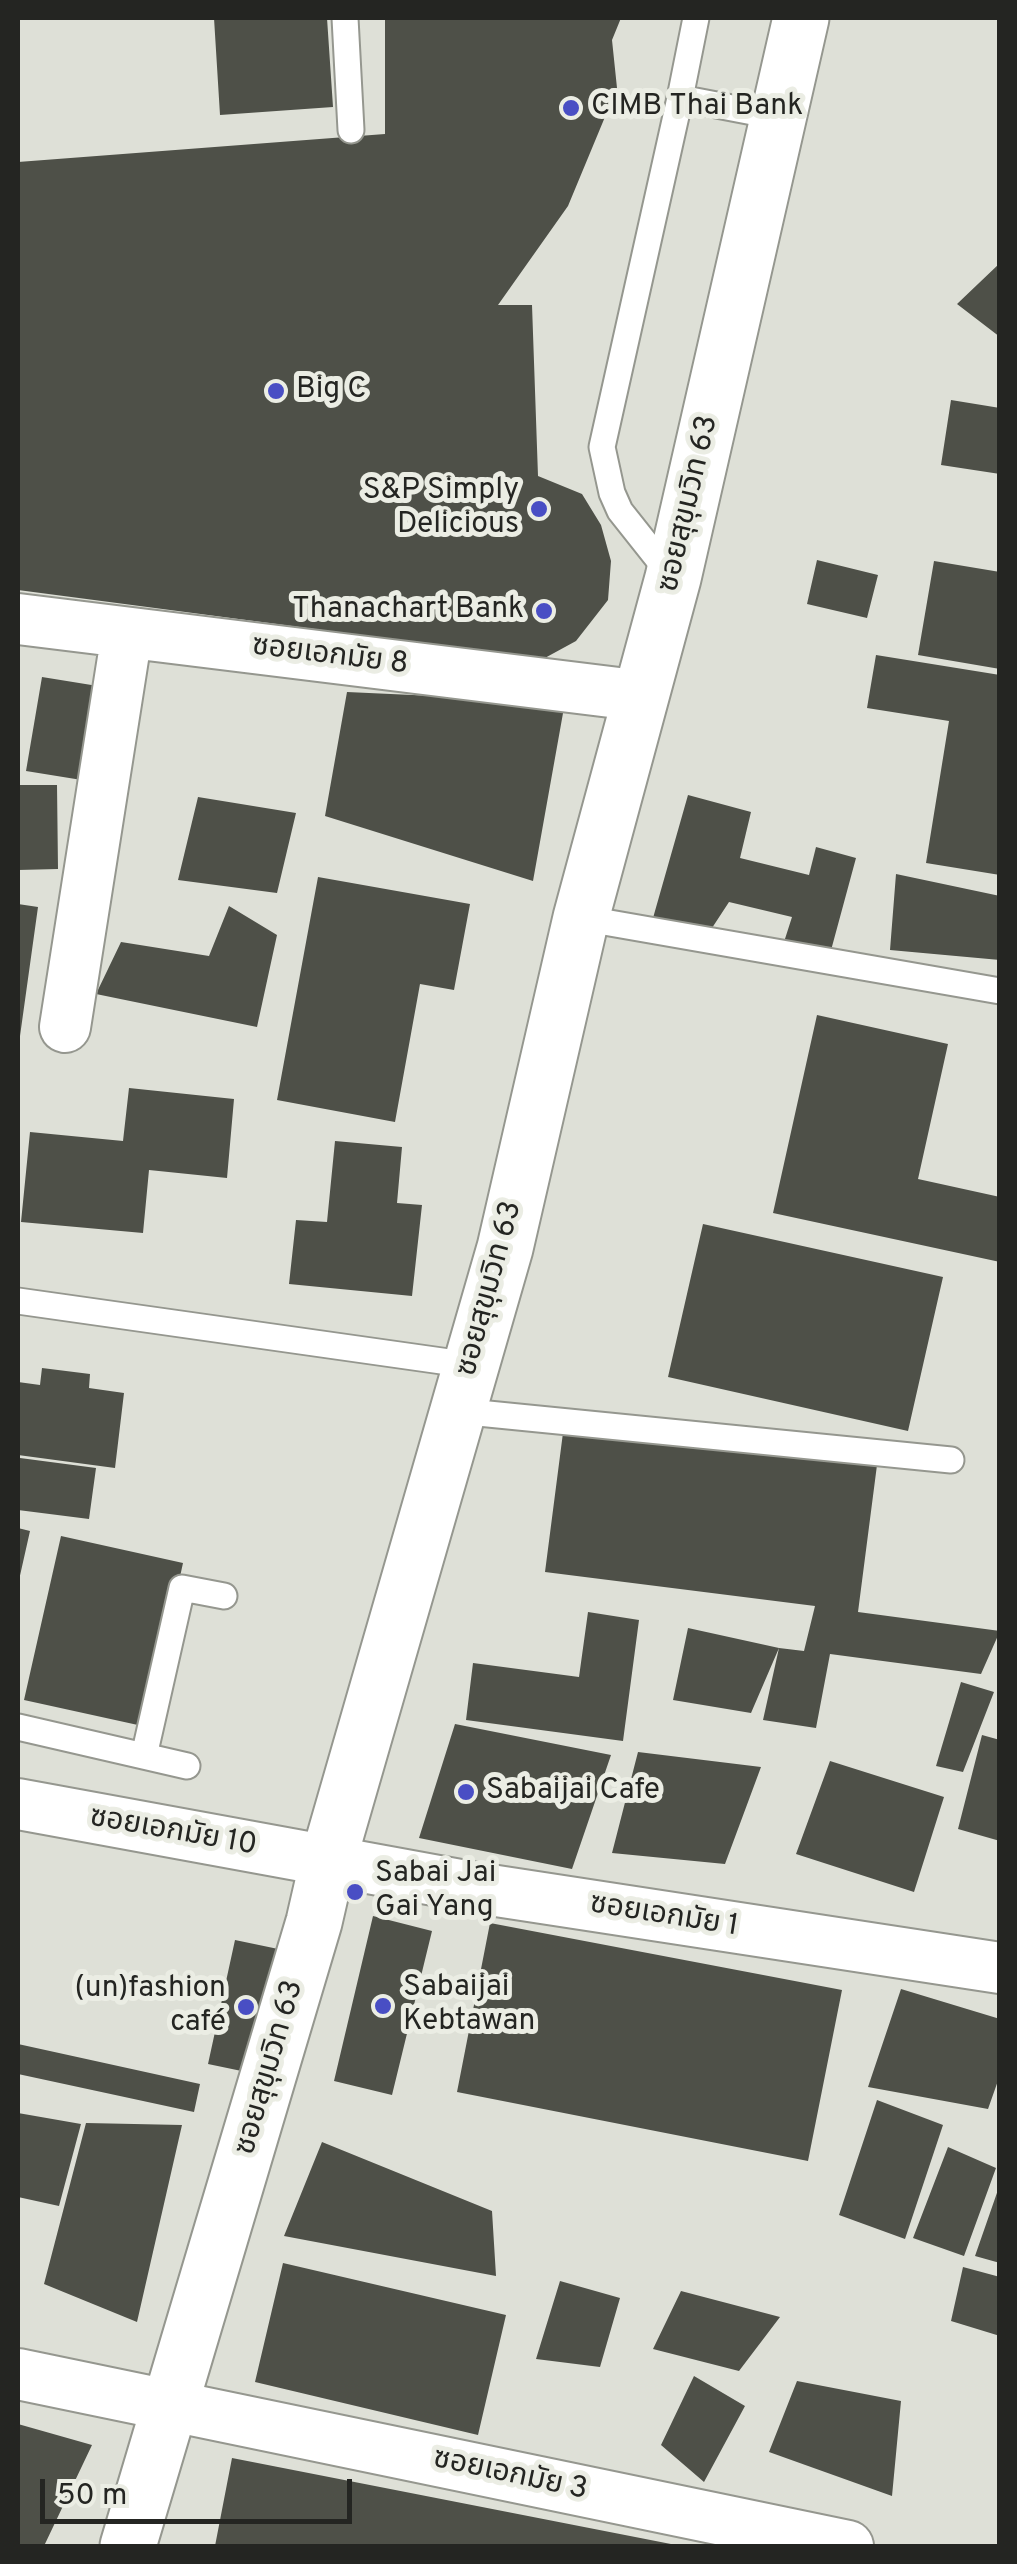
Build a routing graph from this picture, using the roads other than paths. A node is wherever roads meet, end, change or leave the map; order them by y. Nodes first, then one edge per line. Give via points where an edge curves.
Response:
1 (345, 18) edge
2 (696, 18) edge
3 (800, 18) edge
4 (680, 98) junction
5 (779, 117) junction
6 (351, 130) dead end
7 (673, 578) junction
8 (18, 619) edge
9 (127, 633) junction
10 (643, 696) junction
11 (580, 918) junction
12 (1000, 991) edge
13 (65, 1027) dead end
14 (18, 1301) edge
15 (464, 1388) junction
16 (950, 1460) dead end
17 (224, 1596) dead end
18 (18, 1727) edge
19 (144, 1756) junction
20 (187, 1766) dead end
21 (18, 1804) edge
22 (328, 1861) junction
23 (1000, 1968) edge
24 (18, 2374) edge
25 (172, 2406) junction
26 (128, 2546) edge
27 (848, 2546) edge

1 - 6 lane
2 - 4 lane
3 - 5 main road, ซอยสุขุมวิท 63
4 - 5 lane
4 - 7 lane via 602,447 620,511
5 - 7 main road, ซอยสุขุมวิท 63
7 - 10 main road, ซอยสุขุมวิท 63
8 - 9 street, ซอยเอกมัย 8
9 - 10 street, ซอยเอกมัย 8
9 - 13 street
10 - 11 main road, ซอยสุขุมวิท 63
11 - 12 lane
11 - 15 main road, ซอยสุขุมวิท 63 via 505,1248
14 - 15 lane
15 - 16 lane
15 - 22 main road, ซอยสุขุมวิท 63
17 - 19 lane via 182,1588
18 - 19 lane
19 - 20 lane
21 - 22 street, ซอยเอกมัย 10
22 - 23 street, ซอยเอกมัย 1
22 - 25 main road, ซอยสุขุมวิท 63
24 - 25 street, ซอยเอกมัย 3
25 - 26 main road, ซอยสุขุมวิท 63
25 - 27 street, ซอยเอกมัย 3

